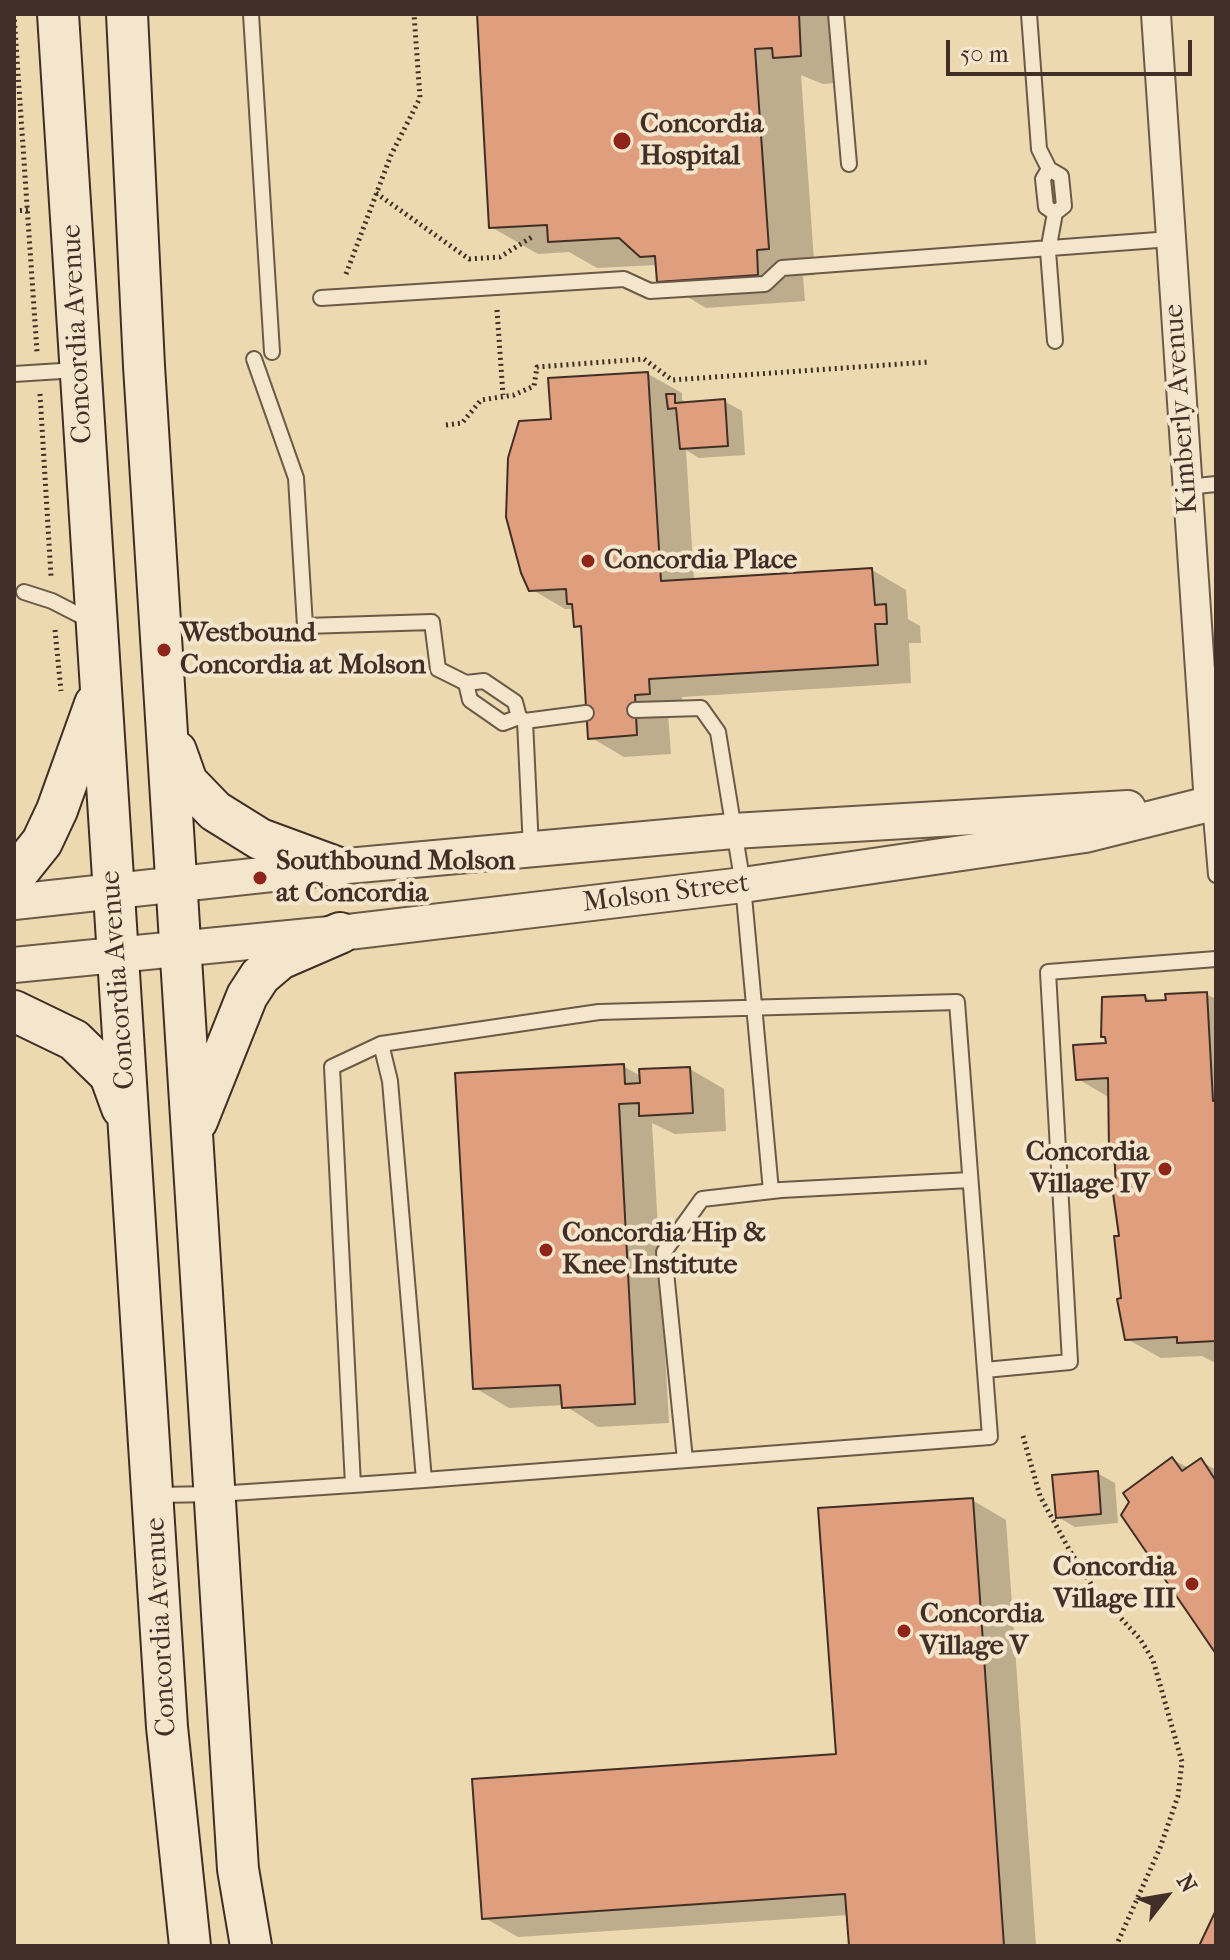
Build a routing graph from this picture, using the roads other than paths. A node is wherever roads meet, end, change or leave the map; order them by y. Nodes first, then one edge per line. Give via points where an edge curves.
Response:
1 (58, 14) edge
2 (127, 14) edge
3 (251, 14) edge
4 (836, 14) edge
5 (1029, 14) edge
6 (1156, 14) edge
7 (849, 164) dead end
8 (1171, 239) junction
9 (1048, 251) junction
10 (321, 298) dead end
11 (1055, 341) dead end
12 (272, 352) dead end
13 (254, 359) dead end
14 (79, 370) junction
15 (14, 374) edge
16 (1216, 484) edge
17 (1187, 487) junction
18 (24, 592) dead end
19 (96, 624) junction
20 (466, 683) junction
21 (101, 689) junction
22 (635, 710) dead end
23 (586, 713) dead end
24 (522, 719) junction
25 (166, 723) junction
26 (1213, 803) edge
27 (733, 831) junction
28 (531, 851) junction
29 (336, 867) junction
30 (1216, 875) edge
31 (14, 877) edge
32 (178, 885) junction
33 (743, 885) junction
34 (113, 892) junction
35 (14, 902) edge
36 (340, 933) junction
37 (180, 950) junction
38 (117, 952) junction
39 (1216, 959) edge
40 (14, 965) edge
41 (756, 1007) junction
42 (14, 1011) edge
43 (381, 1044) junction
44 (129, 1129) junction
45 (193, 1132) junction
46 (970, 1180) junction
47 (771, 1191) junction
48 (985, 1370) junction
49 (685, 1460) junction
50 (424, 1480) junction
51 (353, 1485) junction
52 (217, 1494) junction
53 (154, 1495) junction
54 (190, 1946) edge
55 (251, 1946) edge

1 - 14 main road, Concordia Avenue
2 - 25 main road
3 - 12 lane
4 - 7 lane
5 - 9 lane via 1039,149 1049,169 1061,176 1064,206 1055,213
6 - 8 street, Kimberly Avenue
8 - 9 lane
8 - 17 street, Kimberly Avenue
9 - 10 lane via 782,268 765,284 650,291 624,279
9 - 11 lane
13 - 20 lane via 296,478 305,626 432,622 438,669
14 - 15 lane
14 - 19 main road, Concordia Avenue
16 - 17 lane
17 - 26 street, Kimberly Avenue
18 - 19 lane
19 - 21 main road, Concordia Avenue
20 - 24 lane via 484,681 515,702
20 - 24 lane via 470,700 503,723
21 - 31 main road via 57,810 42,842
21 - 34 main road, Concordia Avenue
22 - 27 lane via 701,708 718,732
23 - 24 lane
24 - 28 lane
25 - 29 main road via 187,782 215,811 260,839
25 - 32 main road
26 - 27 street, Molson Street
26 - 30 lane
26 - 33 street, Molson Street via 1085,835
27 - 28 street, Molson Street
27 - 33 lane
28 - 29 street, Molson Street
29 - 32 street, Molson Street
32 - 34 street, Molson Street
32 - 37 main road
33 - 36 street, Molson Street
33 - 41 lane
34 - 35 street, Molson Street
34 - 38 main road, Concordia Avenue
36 - 37 street, Molson Street
36 - 45 main road via 280,959 260,976 247,996
37 - 38 street, Molson Street
37 - 45 main road
38 - 40 street, Molson Street
38 - 44 main road, Concordia Avenue
39 - 48 lane via 1048,972 1070,1362
41 - 43 lane via 599,1012
41 - 46 lane via 957,1002
41 - 47 lane
42 - 44 main road via 74,1040 110,1075
43 - 50 lane via 390,1081
43 - 51 lane via 332,1067
44 - 53 main road, Concordia Avenue
45 - 52 main road
46 - 47 lane
46 - 48 lane
47 - 49 lane via 702,1199 664,1252
48 - 49 lane via 990,1437
49 - 50 lane
50 - 51 lane
51 - 52 lane
52 - 53 lane
52 - 55 main road via 238,1869
53 - 54 main road, Concordia Avenue via 167,1727

